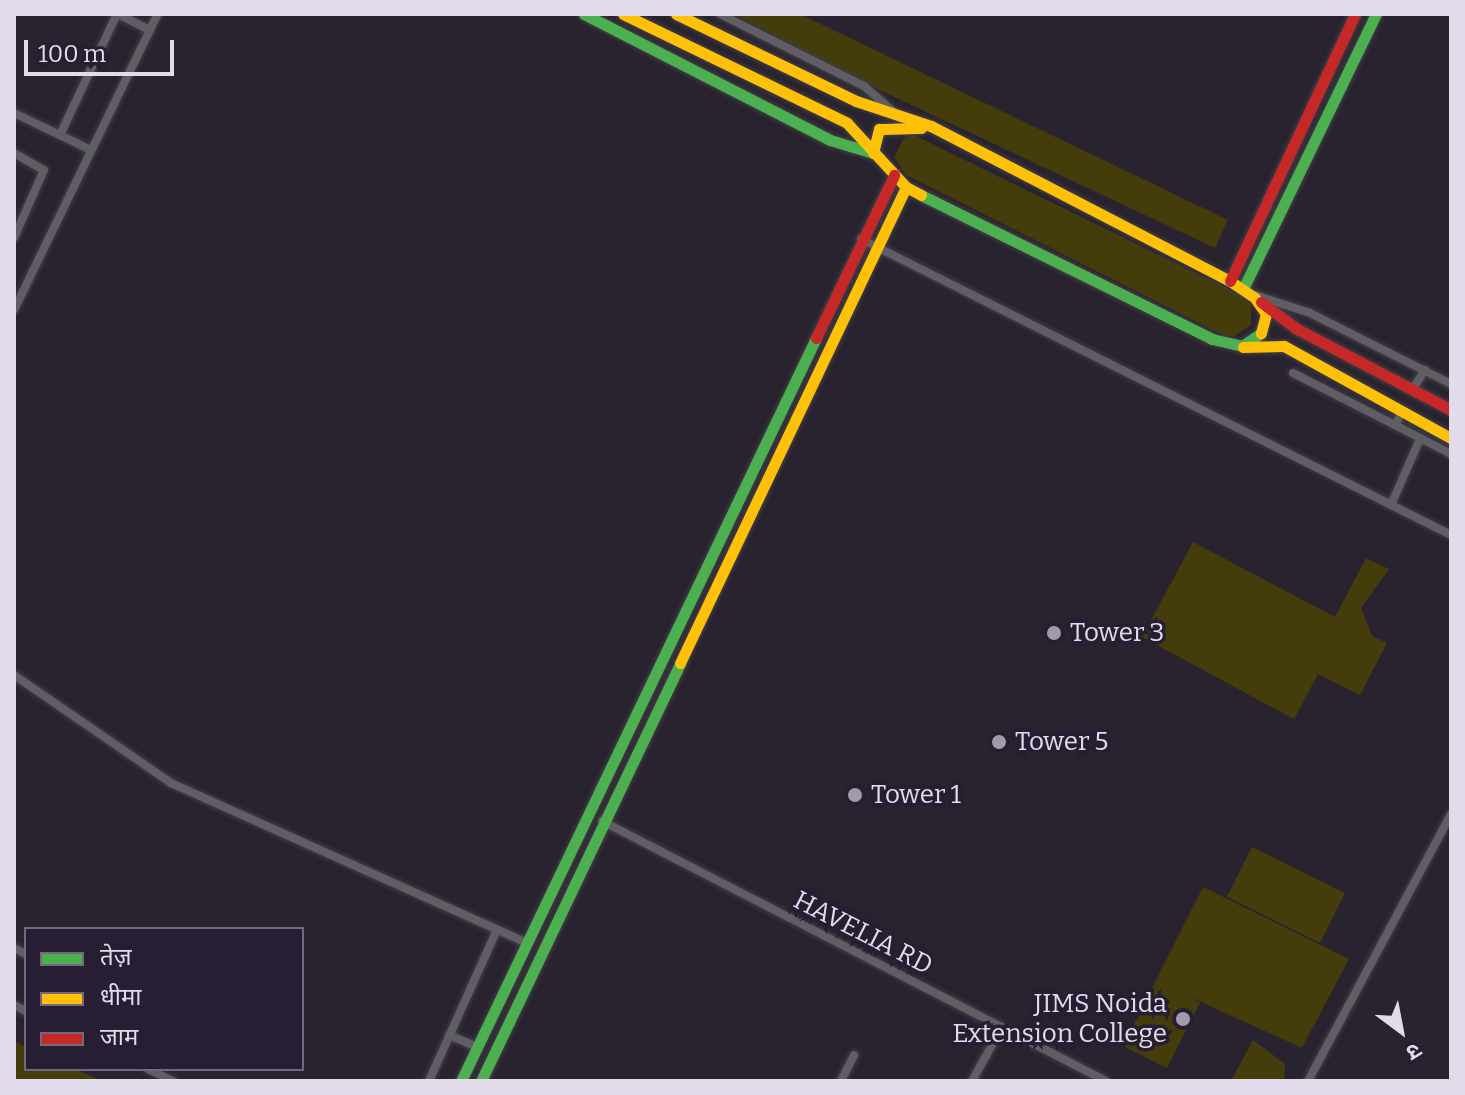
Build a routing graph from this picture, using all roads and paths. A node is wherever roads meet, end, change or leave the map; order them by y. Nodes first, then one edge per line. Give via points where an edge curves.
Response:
1 (118, 14) edge
2 (158, 14) edge
3 (584, 14) edge
4 (623, 14) edge
5 (676, 14) edge
6 (720, 14) edge
7 (1355, 14) edge
8 (1376, 14) edge
9 (150, 30) junction
10 (894, 111) junction
11 (14, 113) edge
12 (947, 134) junction
13 (60, 135) junction
14 (91, 150) junction
15 (14, 153) edge
16 (873, 153) junction
17 (894, 175) junction
18 (906, 187) junction
19 (14, 238) edge
20 (861, 239) junction
21 (877, 246) junction
22 (1230, 281) junction
23 (1249, 293) junction
24 (17, 298) edge
25 (14, 310) edge
26 (1242, 346) junction
27 (1425, 370) junction
28 (1293, 373) dead end
29 (1451, 384) edge
30 (1412, 390) junction
31 (1451, 410) edge
32 (1402, 413) junction
33 (1395, 425) junction
34 (1451, 438) edge
35 (1420, 439) junction
36 (1451, 454) edge
37 (1391, 505) junction
38 (1451, 535) edge
39 (14, 675) edge
40 (609, 771) junction
41 (621, 778) junction
42 (1451, 814) edge
43 (602, 821) junction
44 (497, 930) junction
45 (527, 943) junction
46 (1002, 1027) junction
47 (449, 1035) junction
48 (477, 1047) junction
49 (854, 1055) dead end
50 (152, 1071) edge
51 (173, 1081) edge
52 (429, 1081) edge
53 (461, 1081) edge
54 (481, 1081) edge
55 (841, 1081) edge
56 (972, 1081) edge
57 (1106, 1081) edge
58 (1308, 1081) edge

1 - 9 street
1 - 13 street
2 - 9 street
3 - 16 street via 830,140
4 - 16 street via 847,123
5 - 10 street via 856,101
6 - 10 street via 864,86
7 - 22 street
8 - 23 street
9 - 14 street
10 - 12 street
11 - 13 street
12 - 16 street via 890,126 879,129
12 - 22 street
13 - 14 street
14 - 24 street
15 - 19 street via 44,170
16 - 17 street
17 - 18 street
17 - 20 street
18 - 21 street
18 - 26 street via 1212,339
20 - 21 street
20 - 40 street
21 - 37 street
21 - 41 street
22 - 23 street
23 - 26 street via 1266,314 1261,335
23 - 27 street via 1310,313
23 - 30 street via 1297,329
24 - 25 street
26 - 32 street via 1284,346
27 - 29 street
27 - 30 street
28 - 33 street
30 - 31 street
32 - 33 street
32 - 34 street
33 - 35 street
35 - 36 street
35 - 37 street
37 - 38 street
39 - 44 street via 171,783
40 - 41 street
40 - 45 street
41 - 43 street
42 - 58 street
43 - 46 street, HAVELIA RD
43 - 54 street
44 - 45 street
44 - 47 street
45 - 48 street
46 - 56 street
46 - 57 street, HAVELIA RD
47 - 48 street
47 - 52 street
48 - 53 street
49 - 55 street
50 - 51 street

